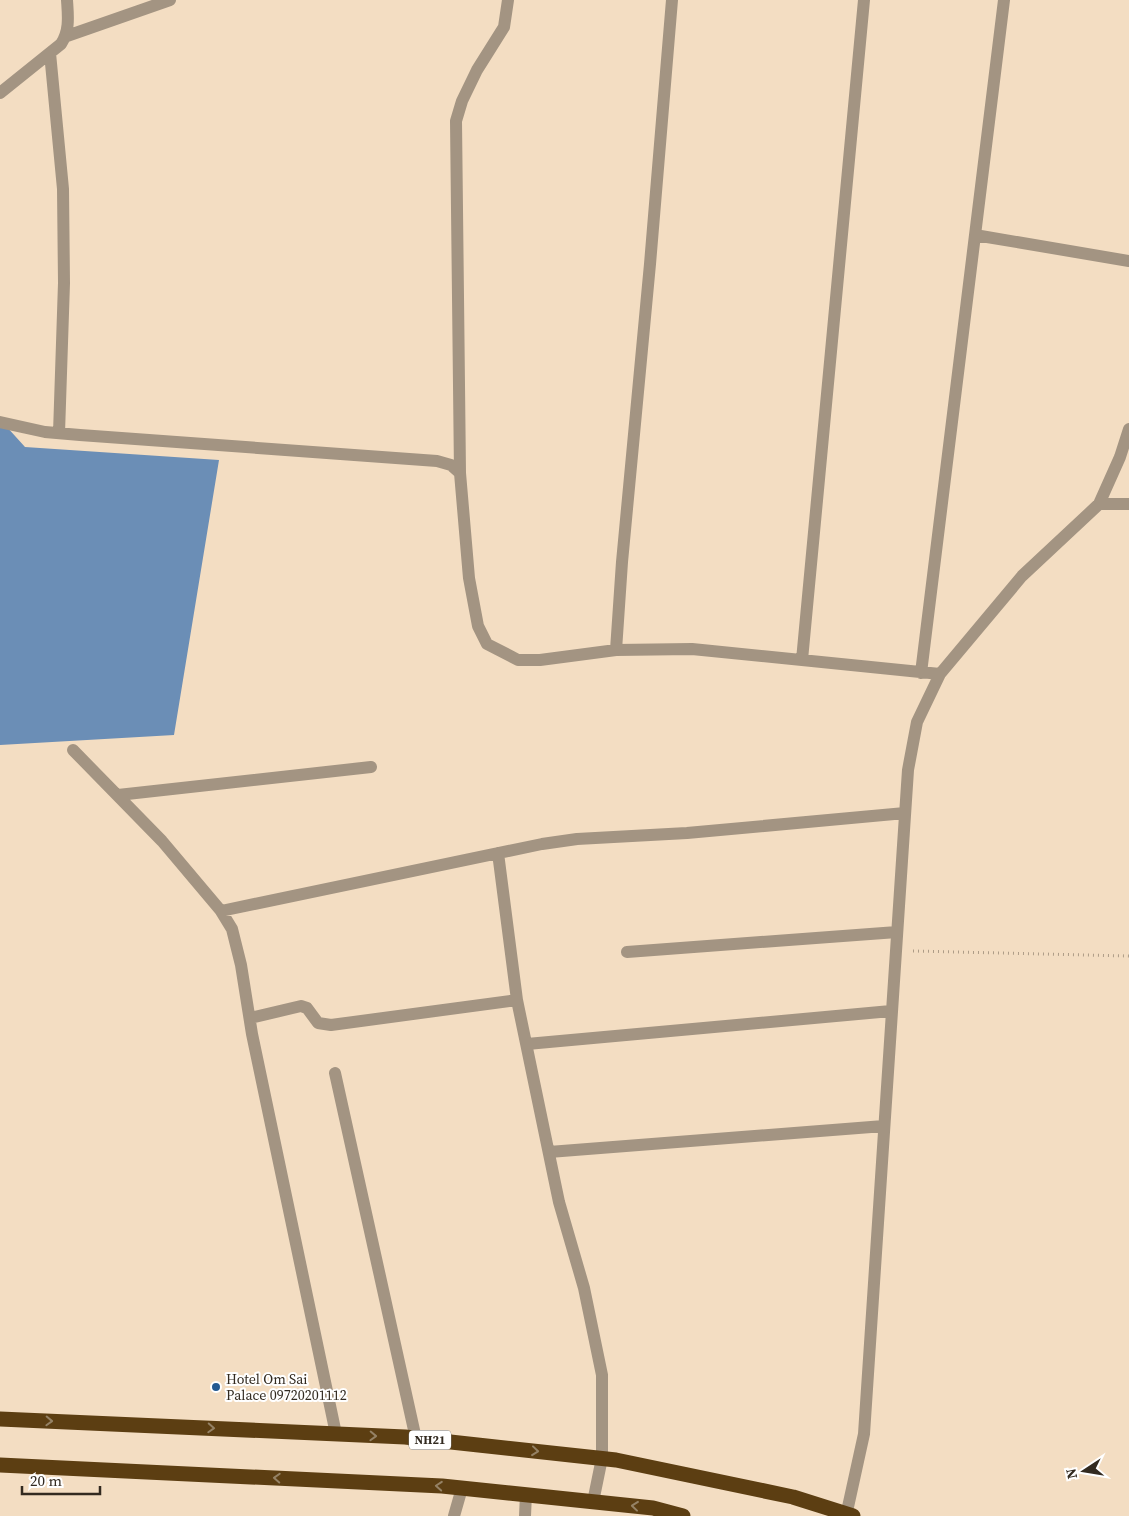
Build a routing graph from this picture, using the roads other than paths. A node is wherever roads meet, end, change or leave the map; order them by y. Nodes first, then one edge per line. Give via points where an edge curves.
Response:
1 (67, 0) edge
2 (170, 0) edge
3 (508, 0) edge
4 (672, 0) edge
5 (864, 0) edge
6 (1004, 0) edge
7 (67, 36) junction
8 (50, 53) junction
9 (0, 94) edge
10 (975, 235) junction
11 (1129, 261) edge
12 (0, 422) edge
13 (1129, 429) edge
14 (58, 433) junction
15 (460, 473) junction
16 (1099, 504) junction
17 (1129, 504) edge
18 (616, 650) junction
19 (802, 660) junction
20 (921, 673) junction
21 (940, 674) junction
22 (73, 750) dead end
23 (371, 767) dead end
24 (118, 795) junction
25 (905, 813) junction
26 (498, 853) junction
27 (221, 911) junction
28 (896, 932) junction
29 (627, 952) dead end
30 (517, 1000) junction
31 (891, 1010) junction
32 (250, 1018) junction
33 (526, 1044) junction
34 (335, 1073) dead end
35 (884, 1126) junction
36 (549, 1152) junction
37 (0, 1419) edge
38 (336, 1434) junction
39 (416, 1439) junction
40 (602, 1458) junction
41 (0, 1465) edge
42 (462, 1488) junction
43 (526, 1494) junction
44 (593, 1502) junction
45 (848, 1515) edge
46 (454, 1516) edge
47 (525, 1516) edge
48 (683, 1516) edge

1 - 7 street
2 - 7 street
3 - 15 street via 504,27 473,78 456,121
4 - 18 street
5 - 19 street
6 - 10 street
7 - 8 street
8 - 9 street
8 - 14 street via 63,189 64,283
10 - 11 street
10 - 20 street
12 - 14 street
13 - 16 street
14 - 15 street via 437,461
15 - 18 street via 469,578 478,626 486,644 518,660
16 - 17 street
16 - 21 street via 1022,576
18 - 19 street via 692,649
19 - 20 street
20 - 21 street
21 - 25 street via 917,722 908,770
22 - 24 street
23 - 24 street
24 - 27 street via 162,840
25 - 26 street via 687,833 577,839
25 - 28 street
26 - 27 street
26 - 30 street
27 - 32 street via 232,929
28 - 29 street
28 - 31 street
30 - 32 street via 331,1025 318,1023 307,1008 301,1006
30 - 33 street
31 - 33 street
31 - 35 street
32 - 38 street
33 - 36 street
34 - 39 street
35 - 36 street
35 - 45 street via 864,1434
36 - 40 street via 559,1202 584,1288 602,1375
37 -> 38 highway, NH21
38 -> 39 highway, NH21
39 -> 40 highway, NH21
40 - 44 street
40 - 45 highway, NH21 via 793,1497
42 -> 41 highway
42 - 43 highway
42 - 46 street
43 - 44 highway
43 - 47 street
48 -> 44 highway via 653,1508

